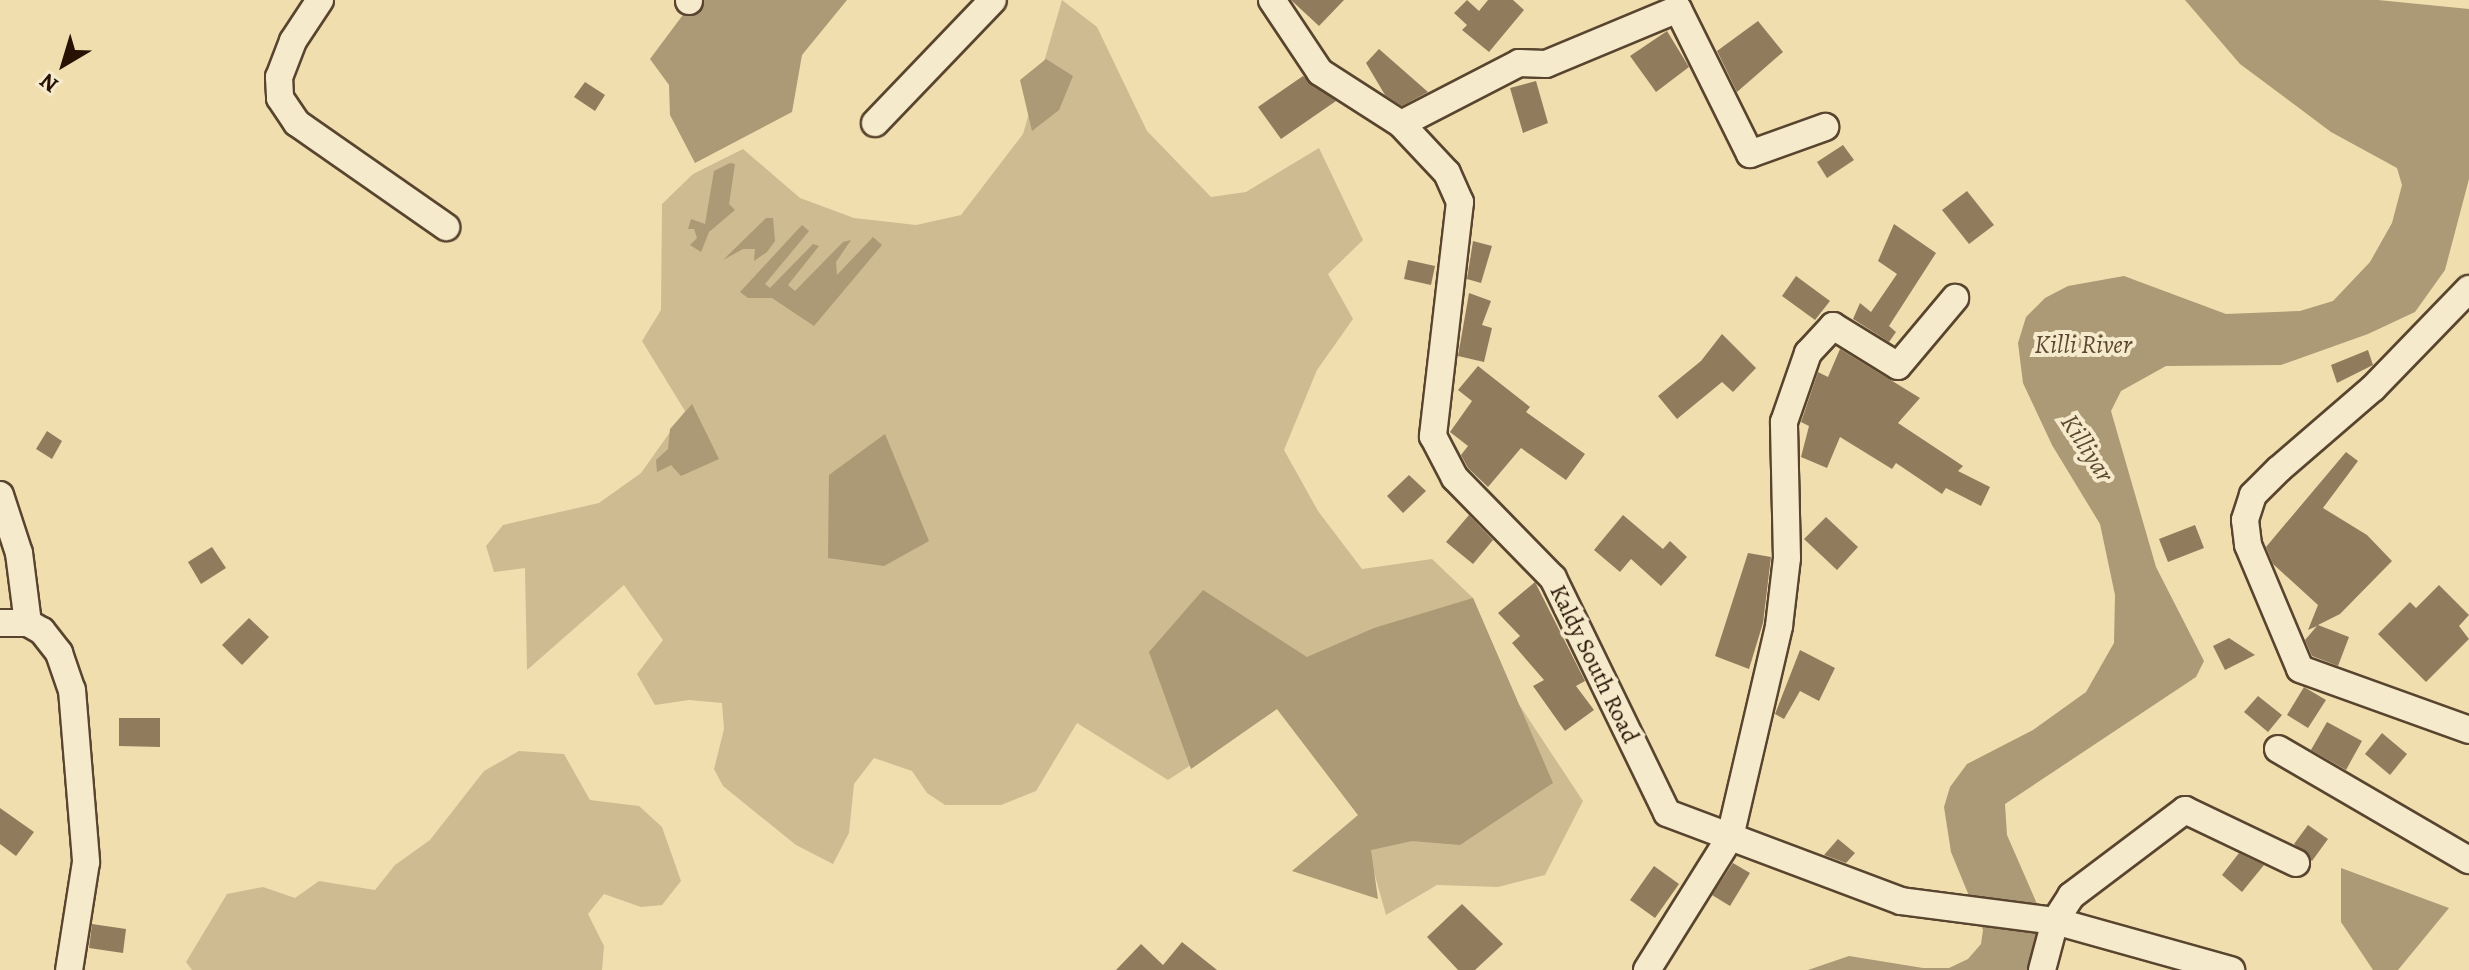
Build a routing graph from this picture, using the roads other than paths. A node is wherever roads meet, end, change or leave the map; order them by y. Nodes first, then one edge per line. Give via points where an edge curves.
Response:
1 (320, 0) edge
2 (993, 0) edge
3 (1272, 0) edge
4 (1677, 4) edge
5 (875, 123) dead end
6 (1401, 124) junction
7 (1825, 127) dead end
8 (446, 227) dead end
9 (2469, 289) edge
10 (1955, 298) dead end
11 (0, 495) edge
12 (0, 623) edge
13 (28, 623) junction
14 (2469, 730) edge
15 (2278, 749) dead end
16 (1730, 837) junction
17 (2469, 860) edge
18 (2296, 863) dead end
19 (2055, 921) junction
20 (69, 970) edge
21 (1647, 970) edge
22 (2042, 970) edge
23 (2231, 970) edge

1 - 8 street via 288,53 279,77 280,98 297,123
2 - 5 street
3 - 6 street, Kaldy South Road via 1320,72
4 - 6 street via 1546,64 1519,63
4 - 7 street via 1750,154
6 - 16 street, Kaldy South Road via 1447,173 1460,202 1433,436 1442,457 1455,478 1553,578 1667,813
9 - 14 street via 2373,388 2253,495 2245,520 2248,545 2300,669
10 - 16 street via 1898,366 1833,326 1808,353 1791,392 1784,422 1787,558 1779,626
11 - 13 street via 19,553
12 - 13 street
13 - 20 street via 59,653 74,705 86,862
15 - 17 street
16 - 19 street, Kaldy South Road via 1901,901
16 - 21 street
18 - 19 street via 2185,810 2071,896
19 - 22 street
19 - 23 street, Kaldy South Road

